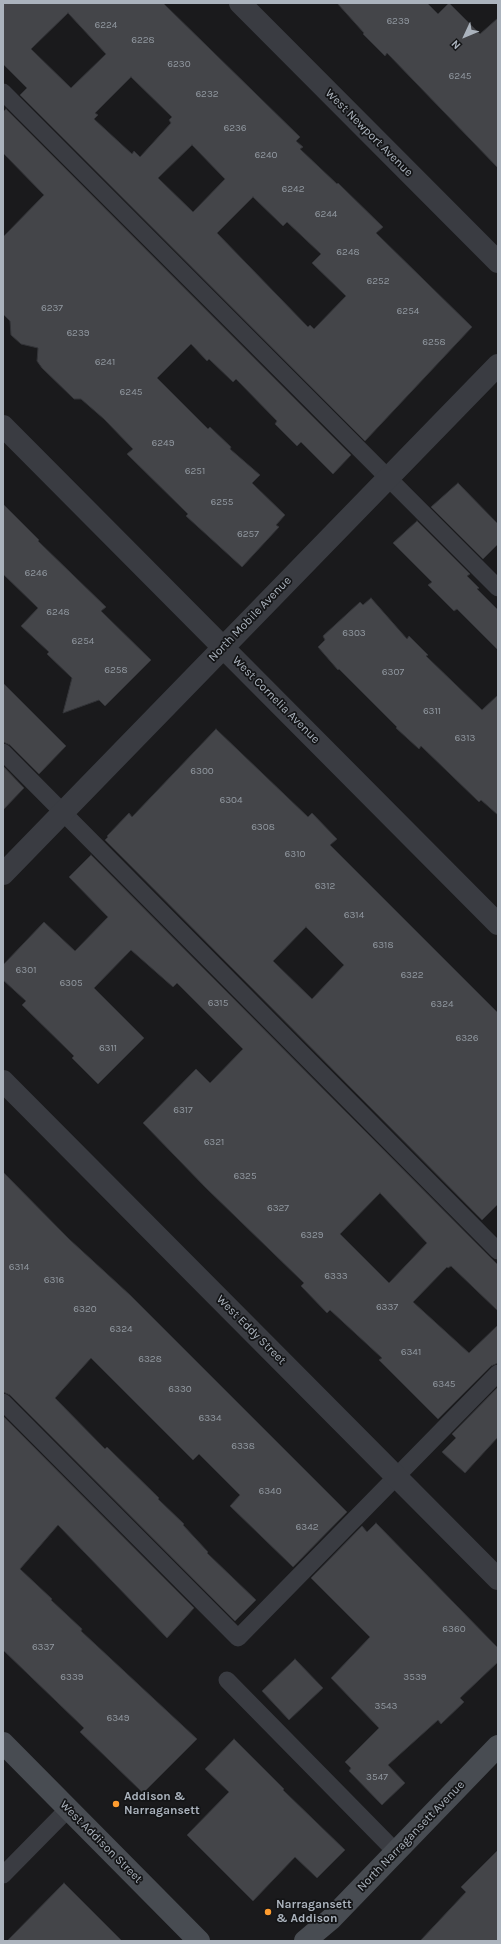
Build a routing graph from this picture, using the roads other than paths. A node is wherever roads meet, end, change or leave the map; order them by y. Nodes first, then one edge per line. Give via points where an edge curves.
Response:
1 (240, 3) edge
2 (3, 92) edge
3 (498, 262) edge
4 (498, 365) edge
5 (3, 426) edge
6 (388, 478) junction
7 (498, 588) edge
8 (223, 647) junction
9 (3, 752) edge
10 (63, 812) junction
11 (3, 874) edge
12 (498, 924) edge
13 (3, 1081) edge
14 (498, 1250) edge
15 (498, 1373) edge
16 (3, 1402) edge
17 (397, 1477) junction
18 (498, 1579) edge
19 (227, 1680) dead end
20 (3, 1743) edge
21 (498, 1746) edge
22 (68, 1809) junction
23 (395, 1851) junction
24 (3, 1875) edge
25 (199, 1941) edge
26 (305, 1941) edge

1 - 3 street, West Newport Avenue
2 - 6 lane
4 - 6 street, North Mobile Avenue
5 - 8 street, West Cornelia Avenue
6 - 7 lane
6 - 8 street, North Mobile Avenue
8 - 10 street, North Mobile Avenue
8 - 12 street, West Cornelia Avenue
9 - 10 lane
10 - 11 street, North Mobile Avenue
10 - 14 lane
13 - 17 street, West Eddy Street
15 - 17 lane
16 - 17 lane via 238,1638
17 - 18 street, West Eddy Street
19 - 23 lane
20 - 22 street, West Addison Street
21 - 23 street, North Narragansett Avenue
22 - 24 lane
22 - 25 street, West Addison Street
23 - 26 street, North Narragansett Avenue via 331,1918

